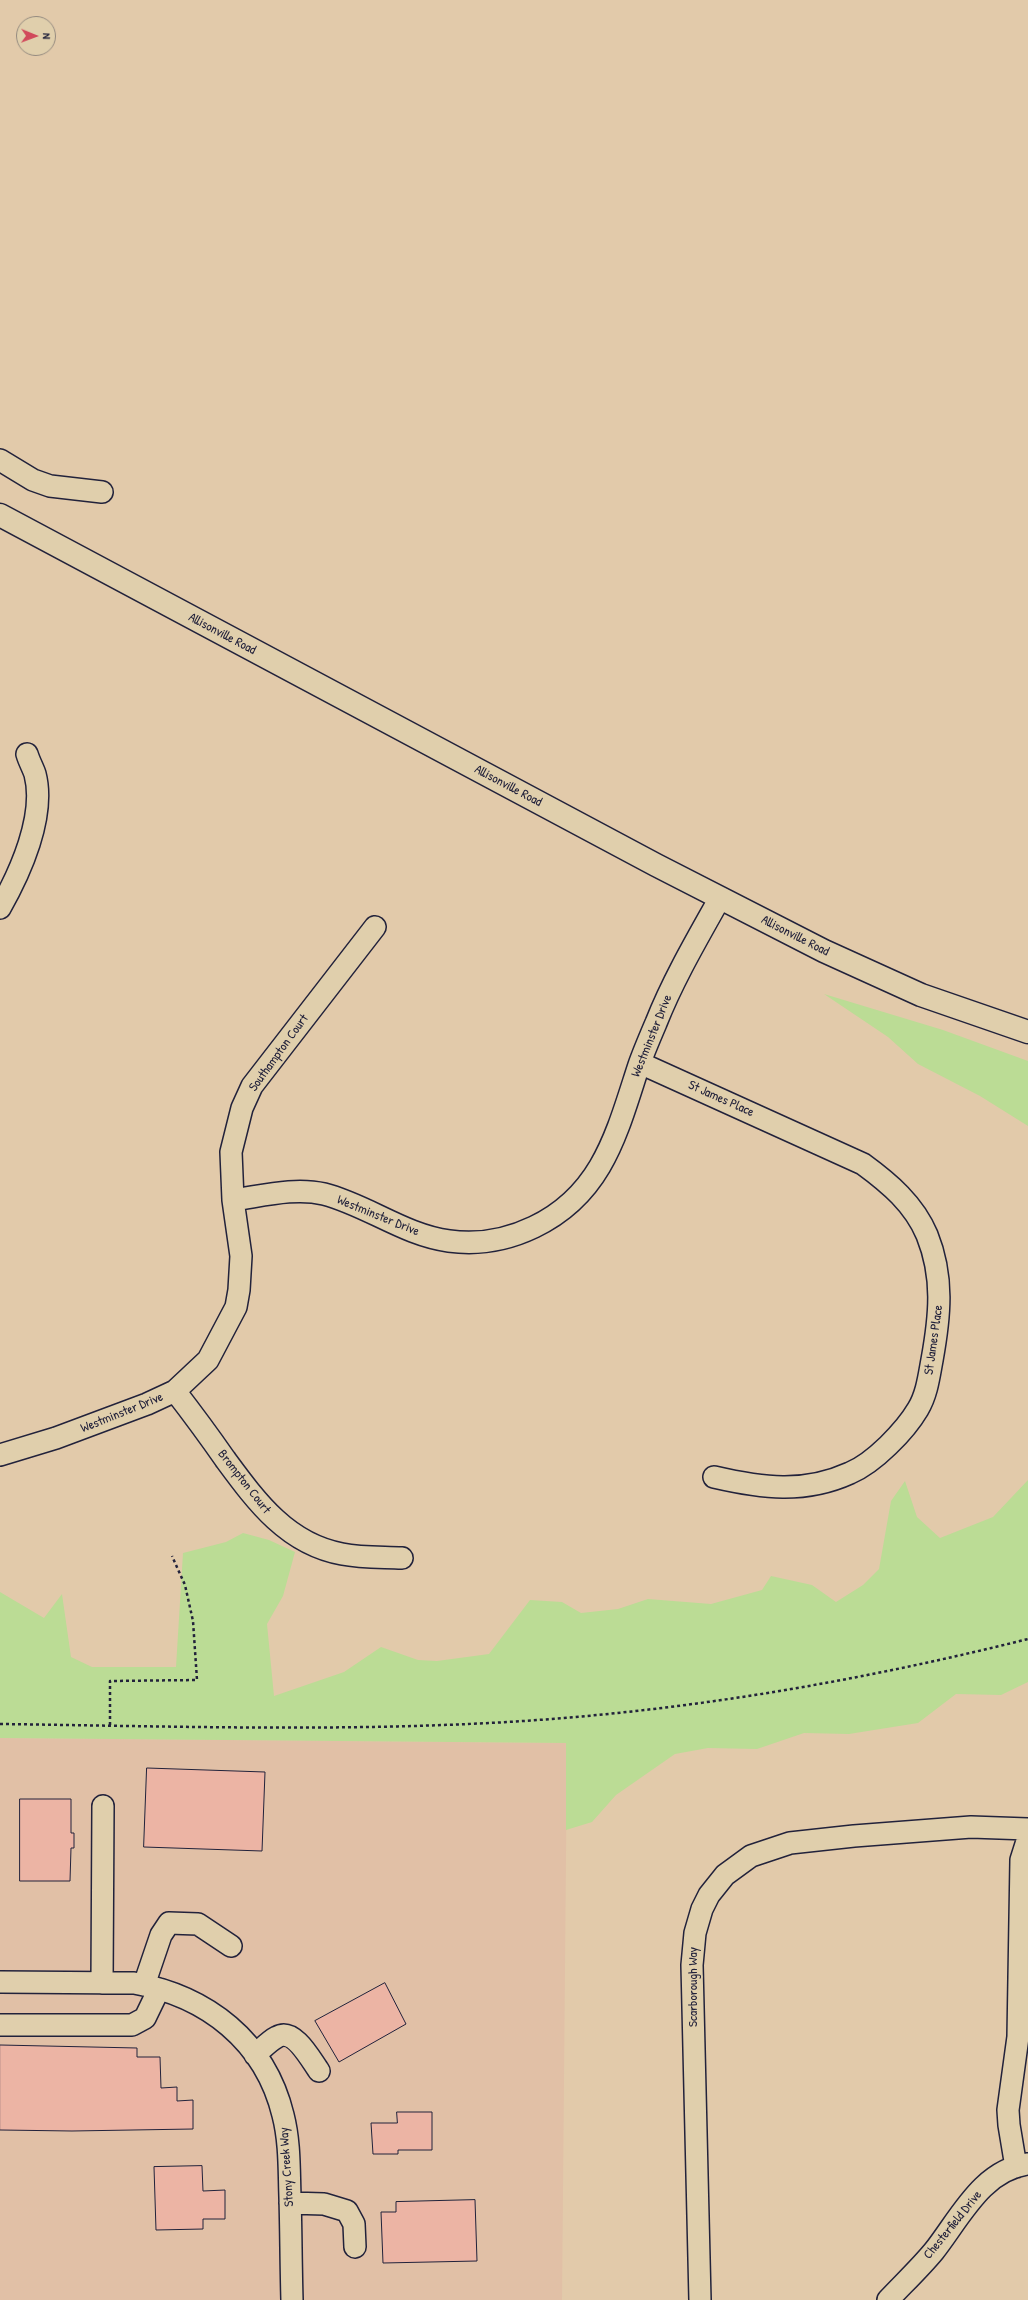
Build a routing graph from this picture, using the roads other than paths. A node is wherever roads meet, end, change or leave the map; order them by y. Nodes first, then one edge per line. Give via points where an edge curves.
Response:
1 (0, 460) edge
2 (102, 492) dead end
3 (0, 514) edge
4 (27, 754) dead end
5 (720, 898) junction
6 (0, 908) edge
7 (375, 927) dead end
8 (1028, 1032) edge
9 (640, 1063) junction
10 (233, 1200) junction
11 (175, 1391) junction
12 (0, 1455) edge
13 (714, 1477) dead end
14 (402, 1558) dead end
15 (103, 1806) dead end
16 (1028, 1829) edge
17 (1028, 1838) edge
18 (231, 1946) dead end
19 (0, 1982) edge
20 (102, 1983) junction
21 (152, 1987) junction
22 (0, 2025) edge
23 (256, 2055) junction
24 (319, 2071) dead end
25 (1022, 2166) edge
26 (290, 2203) junction
27 (356, 2247) dead end
28 (292, 2300) edge
29 (700, 2300) edge
30 (888, 2300) edge

1 - 2 street via 33,480 50,486
3 - 5 main road, Allisonville Road
4 - 6 street via 35,775 35,816 29,845
5 - 8 main road, Allisonville Road via 921,995
5 - 9 street, Westminster Drive via 663,1004
7 - 10 street, Southampton Court via 252,1086 242,1108 231,1152
9 - 10 street, Westminster Drive via 616,1135 596,1175 579,1196 563,1210 544,1223 522,1233 494,1241 447,1241 396,1224 357,1205 323,1194 283,1193
9 - 13 street, St James Place via 856,1160 884,1179 900,1193 917,1217 926,1234 939,1278 938,1328 928,1384 918,1408 880,1452 852,1473 826,1482 789,1489 753,1486
10 - 11 street, Westminster Drive via 241,1256 236,1307 208,1360
11 - 12 street, Westminster Drive via 100,1423
11 - 14 street, Brompton Court via 255,1499 272,1518 293,1534 314,1545 341,1554
15 - 20 street
16 - 29 street, Scarborough Way via 971,1827 790,1842 750,1856 732,1868 709,1895 695,1933 692,1965
17 - 25 street via 1021,1860 1018,2037 1008,2110 1009,2125
18 - 21 street via 198,1924 169,1923 161,1934
19 - 20 street, Stony Creek Way
20 - 21 street, Stony Creek Way
21 - 22 street via 145,2018 132,2025
21 - 23 street, Stony Creek Way via 178,1995 210,2011 235,2031
23 - 24 street via 278,2036 286,2034 295,2038
23 - 26 street, Stony Creek Way via 278,2096 284,2117 289,2157
25 - 30 street, Chesterfield Drive via 1005,2171 976,2193 932,2253
26 - 27 street via 324,2204 347,2211 354,2224
26 - 28 street, Stony Creek Way

